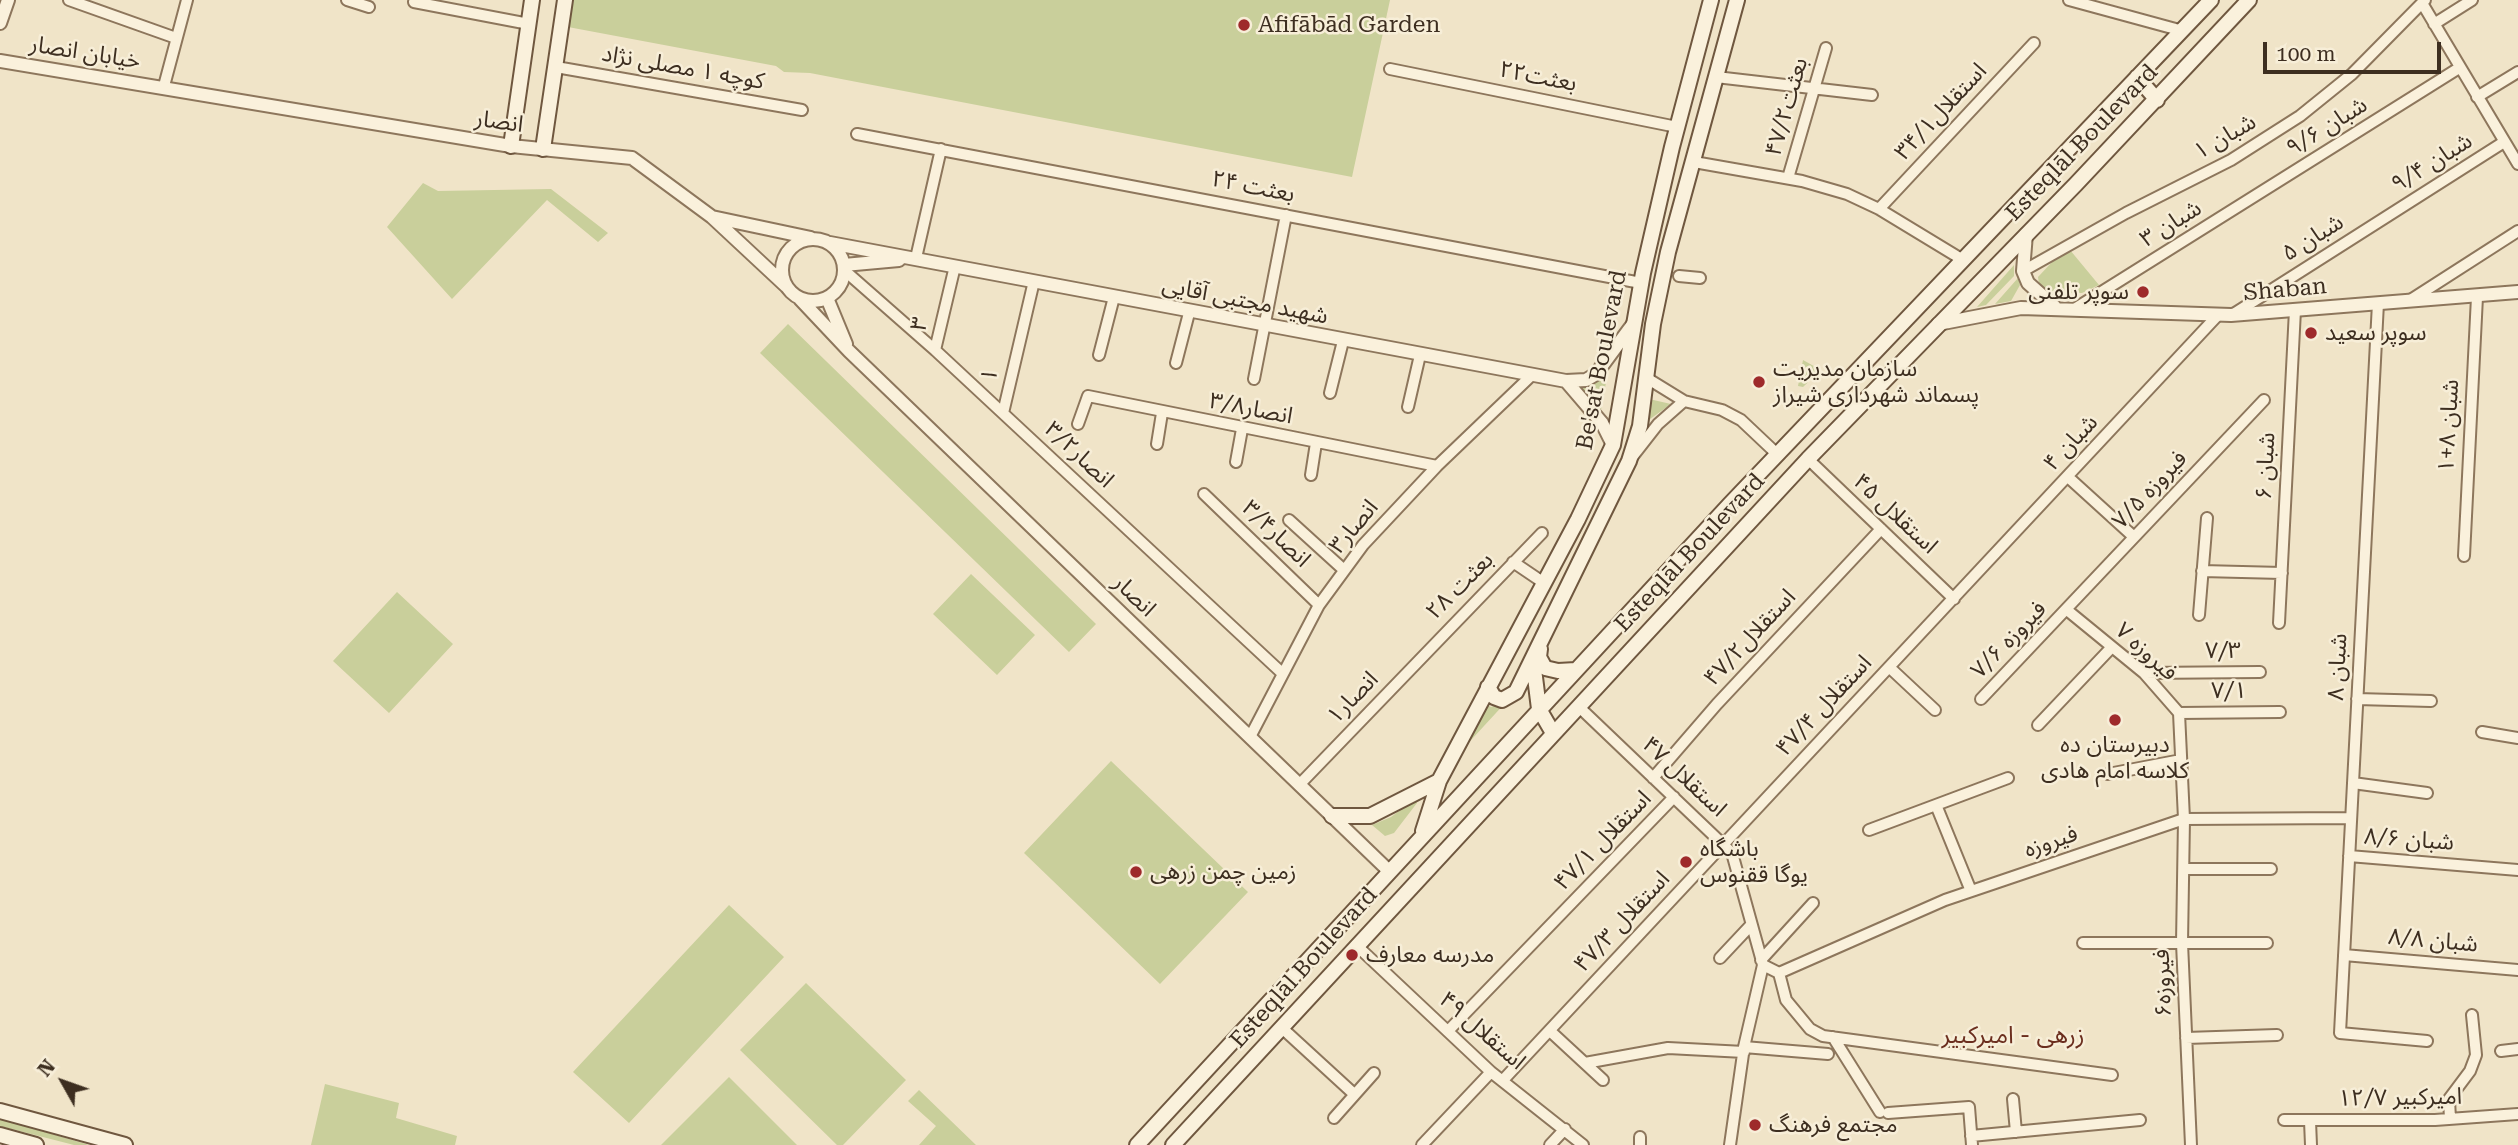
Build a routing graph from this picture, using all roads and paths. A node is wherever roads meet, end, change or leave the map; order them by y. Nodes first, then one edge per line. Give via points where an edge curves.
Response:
1 (8, 0) edge
2 (69, 0) edge
3 (187, 0) edge
4 (347, 0) edge
5 (532, 0) edge
6 (565, 0) edge
7 (1712, 0) edge
8 (1737, 0) edge
9 (2069, 0) edge
10 (2211, 0) edge
11 (2249, 0) edge
12 (2472, 0) edge
13 (2423, 1) edge
14 (414, 2) dead end
15 (369, 7) dead end
16 (0, 23) edge
17 (529, 24) junction
18 (2434, 24) junction
19 (2183, 31) junction
20 (176, 38) junction
21 (2034, 43) dead end
22 (1826, 48) dead end
23 (0, 61) edge
24 (556, 67) junction
25 (2459, 68) junction
26 (1390, 69) dead end
27 (2518, 72) edge
28 (1716, 77) junction
29 (2137, 77) junction
30 (164, 86) junction
31 (1815, 88) junction
32 (1872, 95) dead end
33 (2477, 97) junction
34 (2157, 100) junction
35 (802, 110) dead end
36 (1677, 127) junction
37 (857, 134) dead end
38 (2504, 142) junction
39 (511, 146) junction
40 (543, 149) junction
41 (941, 149) junction
42 (1694, 162) junction
43 (2518, 164) edge
44 (2289, 176) joint
45 (1788, 178) junction
46 (1879, 209) junction
47 (1286, 215) junction
48 (712, 217) junction
49 (2382, 219) joint
50 (2518, 231) edge
51 (2026, 234) junction
52 (811, 238) junction
53 (830, 243) junction
54 (916, 258) junction
55 (1963, 260) junction
56 (955, 266) junction
57 (844, 268) junction
58 (2023, 271) junction
59 (1679, 276) dead end
60 (1700, 278) dead end
61 (1034, 281) junction
62 (1641, 283) junction
63 (786, 286) junction
64 (2518, 292) edge
65 (1114, 297) junction
66 (2477, 297) junction
67 (827, 298) junction
68 (800, 299) junction
69 (2409, 301) junction
70 (2378, 303) junction
71 (2055, 307) junction
72 (2076, 308) junction
73 (2295, 310) junction
74 (1189, 313) junction
75 (2224, 315) junction
76 (1633, 324) junction
77 (1938, 324) junction
78 (1265, 327) junction
79 (1343, 341) junction
80 (935, 350) junction
81 (849, 351) junction
82 (1099, 355) dead end
83 (1420, 355) junction
84 (1176, 363) dead end
85 (1856, 371) junction
86 (1532, 375) junction
87 (1645, 377) junction
88 (1254, 379) dead end
89 (1566, 381) junction
90 (1875, 389) junction
91 (1330, 393) dead end
92 (2264, 400) dead end
93 (1684, 401) junction
94 (1408, 407) dead end
95 (1003, 413) junction
96 (1163, 413) junction
97 (1079, 424) dead end
98 (1242, 429) junction
99 (1316, 443) junction
100 (1157, 444) dead end
101 (1613, 445) junction
102 (1777, 454) junction
103 (1808, 460) junction
104 (1629, 461) junction
105 (1236, 462) dead end
106 (1437, 466) junction
107 (1311, 475) dead end
108 (2068, 477) junction
109 (1203, 494) dead end
110 (2207, 518) dead end
111 (1289, 520) dead end
112 (1881, 529) junction
113 (1542, 533) dead end
114 (2134, 537) junction
115 (2464, 556) dead end
116 (1513, 562) junction
117 (1344, 570) junction
118 (2202, 571) junction
119 (2282, 573) junction
120 (1544, 583) junction
121 (1954, 598) junction
122 (1319, 605) junction
123 (2067, 610) junction
124 (2199, 615) dead end
125 (2279, 623) dead end
126 (1436, 639) joint
127 (1541, 639) junction
128 (2111, 648) junction
129 (1533, 661) junction
130 (1889, 667) junction
131 (1576, 670) junction
132 (2260, 672) dead end
133 (1282, 673) junction
134 (2144, 673) junction
135 (1488, 688) junction
136 (2357, 698) junction
137 (1981, 699) dead end
138 (2431, 701) dead end
139 (1578, 706) junction
140 (1539, 709) junction
141 (1935, 710) dead end
142 (2280, 712) dead end
143 (2179, 713) junction
144 (2038, 725) dead end
145 (1552, 733) junction
146 (2482, 733) dead end
147 (1250, 737) junction
148 (2518, 738) edge
149 (2180, 760) junction
150 (2108, 774) dead end
151 (1653, 778) junction
152 (2008, 778) dead end
153 (1439, 781) junction
154 (2353, 783) junction
155 (1299, 785) junction
156 (2427, 793) dead end
157 (1674, 797) junction
158 (1936, 805) junction
159 (1332, 816) junction
160 (2351, 818) junction
161 (2184, 819) junction
162 (1869, 830) dead end
163 (1421, 835) junction
164 (1724, 843) junction
165 (2349, 856) junction
166 (2183, 869) junction
167 (2271, 869) dead end
168 (2518, 870) edge
169 (1390, 871) junction
170 (1971, 891) junction
171 (1812, 903) dead end
172 (1751, 925) junction
173 (2083, 943) dead end
174 (2182, 943) junction
175 (2267, 943) dead end
176 (1356, 945) junction
177 (2344, 955) junction
178 (1720, 958) dead end
179 (1762, 962) junction
180 (2518, 970) edge
181 (1779, 973) junction
182 (2472, 1015) dead end
183 (1282, 1028) junction
184 (1448, 1031) junction
185 (1550, 1031) junction
186 (2277, 1035) dead end
187 (1833, 1037) junction
188 (2186, 1038) junction
189 (2427, 1041) dead end
190 (1231, 1044) junction
191 (1744, 1049) junction
192 (2518, 1049) edge
193 (2501, 1051) dead end
194 (1828, 1055) dead end
195 (1250, 1061) junction
196 (1585, 1063) junction
197 (1491, 1072) junction
198 (1374, 1073) dead end
199 (2112, 1075) dead end
200 (1504, 1079) junction
201 (1603, 1080) dead end
202 (1354, 1094) junction
203 (2013, 1099) dead end
204 (0, 1111) edge
205 (2518, 1114) edge
206 (1334, 1118) dead end
207 (2140, 1119) dead end
208 (2450, 1119) junction
209 (2284, 1120) dead end
210 (2310, 1121) junction
211 (1565, 1129) junction
212 (2016, 1132) junction
213 (0, 1135) edge
214 (1971, 1141) edge
215 (36, 1145) edge
216 (125, 1145) edge
217 (1137, 1145) edge
218 (1173, 1145) edge
219 (1422, 1145) edge
220 (1550, 1145) edge
221 (1583, 1145) edge
222 (1730, 1145) edge
223 (2191, 1145) edge
224 (2311, 1145) edge

1 - 16 street
2 - 20 street
3 - 20 street
4 - 15 street
5 - 17 main road
6 - 24 main road
7 - 36 main road, Be'sat Boulevard
8 - 28 main road, Be'sat Boulevard
9 - 19 street
10 - 19 main road, Esteqlāl Boulevard
11 - 34 main road, Esteqlāl Boulevard
12 - 18 street
13 - 18 street
13 - 58 street, ۱ شبان via 2352,74 2300,116 2231,160
14 - 17 street
17 - 39 main road
18 - 25 street
19 - 29 main road, Esteqlāl Boulevard
20 - 30 street
21 - 46 street, استقلال۳۴/۱
22 - 31 street, بعثت۴۷/۲
23 - 30 street, خیابان انصار
24 - 35 street, کوچه ۱ مصلی نژاد
24 - 40 main road
25 - 33 street
25 - 44 street, ۹/۶ شبان
26 - 36 street, بعثت۲۲
27 - 33 street
28 - 31 street
28 - 42 main road, Be'sat Boulevard
29 - 34 main road
29 - 55 main road, Esteqlāl Boulevard
30 - 39 street, انصار
31 - 32 street
31 - 45 street, بعثت۴۷/۲
33 - 38 street
34 - 51 main road, Esteqlāl Boulevard
36 - 62 main road, Be'sat Boulevard
37 - 41 street, بعثت ۲۴
38 - 43 street
38 - 49 street, ۹/۴ شبان
39 - 40 street, انصار
40 - 48 street, انصار via 632,158
41 - 47 street, بعثت ۲۴
41 - 54 street
42 - 45 street
42 - 87 main road, Be'sat Boulevard via 1668,252
44 - 72 street, ۳ شبان
45 - 46 street via 1847,194
46 - 55 street
47 - 62 street, بعثت ۲۴
47 - 78 street
48 - 52 street
48 - 63 street, انصار
49 - 75 street, ۵ شبان
50 - 69 street
51 - 58 street
51 - 77 main road, Esteqlāl Boulevard
52 - 53 street
52 - 63 street via 785,255 782,276
53 - 54 street, شهید مجتبی آقایی
53 - 57 street
54 - 56 street, شهید مجتبی آقایی
54 - 57 street, شهید مجتبی آقایی
55 - 85 main road, Esteqlāl Boulevard
56 - 61 street, شهید مجتبی آقایی
56 - 80 street, ۳
57 - 67 street via 841,283
57 - 80 street, انصار۳/۲
58 - 71 street via 2028,284
59 - 60 street
61 - 65 street, شهید مجتبی آقایی
61 - 95 street, ۱
62 - 76 main road, Be'sat Boulevard
63 - 68 street
64 - 66 street, Shaban
65 - 74 street, شهید مجتبی آقایی
65 - 82 street
66 - 69 street, Shaban
66 - 115 street, ۱+۸ شبان
67 - 68 street
67 - 81 street, انصار
68 - 81 street, انصار
69 - 70 street, Shaban
70 - 73 street, Shaban
70 - 136 street, ۸ شبان
71 - 72 street, Shaban
71 - 77 street, Shaban via 1992,312
72 - 75 street, Shaban
73 - 75 street, Shaban
73 - 119 street, ۶ شبان
74 - 78 street, شهید مجتبی آقایی
74 - 84 street
75 - 108 street, ۴ شبان
76 - 89 street via 1596,374 1586,380
76 - 101 main road, Be'sat Boulevard
77 - 90 main road, Esteqlāl Boulevard
78 - 79 street, شهید مجتبی آقایی
78 - 88 street
79 - 83 street, شهید مجتبی آقایی
79 - 91 street
80 - 95 street, انصار۳/۲
81 - 147 street, انصار
83 - 86 street, شهید مجتبی آقایی
83 - 94 street
85 - 90 main road
85 - 102 main road, Esteqlāl Boulevard
86 - 89 street, شهید مجتبی آقایی
86 - 106 street, انصار۳
87 - 93 street
87 - 104 main road, Be'sat Boulevard via 1640,426
89 - 101 street via 1602,423
90 - 103 main road, Esteqlāl Boulevard
92 - 114 street, ۷/۵ فیروزه
93 - 102 street via 1741,420
93 - 104 street via 1658,424
95 - 133 street, انصار۳/۲
96 - 97 street, انصار۳/۸ via 1088,396
96 - 98 street, انصار۳/۸
96 - 100 street
98 - 99 street, انصار۳/۸
98 - 105 street
99 - 106 street, انصار۳/۸
99 - 107 street
101 - 120 main road, Be'sat Boulevard
102 - 131 main road, Esteqlāl Boulevard
103 - 112 street, ۴۵ استقلال
103 - 139 main road, Esteqlāl Boulevard
104 - 127 main road, Be'sat Boulevard
106 - 117 street, انصار۳
108 - 114 street
108 - 121 street, ۴ شبان
109 - 122 street, انصار۳/۴
110 - 118 street
111 - 117 street
112 - 121 street, ۴۵ استقلال
112 - 151 street, استقلال۴۷/۲
113 - 116 street, بعثت ۲۸
114 - 123 street, ۷/۵ فیروزه
116 - 120 street, بعثت ۲۸
116 - 126 street, بعثت ۲۸
117 - 122 street, انصار۳
118 - 119 street
118 - 124 street
119 - 125 street, ۶ شبان
120 - 135 main road, Be'sat Boulevard
121 - 130 street, ۴۷/۴ استقلال
122 - 133 street, انصار۳
123 - 128 street, ۷ فیروزه
123 - 137 street, ۷/۶ فیروزه
126 - 155 street, انصار۱
127 - 129 main road, Be'sat Boulevard
127 - 131 main road via 1539,657 1545,668
128 - 134 street, ۷ فیروزه
128 - 144 street
129 - 135 main road, Be'sat Boulevard via 1516,692 1502,700
129 - 140 main road
130 - 141 street
130 - 164 street, ۴۷/۴ استقلال
131 - 140 main road, Esteqlāl Boulevard
132 - 134 street, ۷/۳
133 - 147 street, انصار۳
134 - 143 street, ۷ فیروزه
135 - 153 main road, Be'sat Boulevard
136 - 138 street
136 - 154 street, ۸ شبان
139 - 145 main road, Esteqlāl Boulevard
139 - 151 street, ۴۷ استقلال
140 - 145 main road
140 - 163 main road, Esteqlāl Boulevard
142 - 143 street, ۷/۱
143 - 149 street, ۷ فیروزه
145 - 176 main road, Esteqlāl Boulevard
146 - 148 street
147 - 155 street, انصار
149 - 150 street
149 - 161 street, ۷ فیروزه
151 - 157 street, ۴۷ استقلال
152 - 158 street
153 - 159 main road via 1386,811 1370,816
153 - 163 main road, Be'sat Boulevard
154 - 156 street
154 - 160 street, ۸ شبان
155 - 159 street, انصار
157 - 164 street, ۴۷ استقلال
157 - 184 street, ۴۷/۱ استقلال
158 - 162 street
158 - 170 street
159 - 169 street, انصار
160 - 161 street, فیروزه
160 - 165 street, ۸ شبان
161 - 166 street, فیروزه۶
161 - 170 street, فیروزه
163 - 169 main road, Esteqlāl Boulevard
164 - 172 street, ۴۷ استقلال via 1732,853
164 - 185 street, ۴۷/۳ استقلال
165 - 168 street, ۸/۶ شبان
165 - 177 street, ۸ شبان
166 - 167 street
166 - 174 street, فیروزه۶
169 - 190 main road, Esteqlāl Boulevard
170 - 181 street, فیروزه
171 - 179 street
172 - 178 street
172 - 179 street, ۴۷ استقلال
173 - 174 street
174 - 175 street
174 - 188 street, فیروزه۶
176 - 183 main road, Esteqlāl Boulevard
176 - 184 street, ۴۹ استقلال
177 - 180 street, ۸/۸ شبان
177 - 189 street, ۸ شبان via 2340,1033
179 - 181 street
179 - 191 street, ۴۷ استقلال
181 - 187 street via 1786,1000 1810,1029
182 - 208 street via 2476,1055 2449,1099
183 - 195 main road, Esteqlāl Boulevard
183 - 202 street
184 - 197 street, ۴۹ استقلال
185 - 196 street
185 - 200 street, ۴۷/۳ استقلال
186 - 188 street
187 - 199 street
187 - 214 street via 1884,1112 1969,1107
188 - 223 street, فیروزه۶
190 - 195 main road
190 - 217 main road, Esteqlāl Boulevard
191 - 194 street
191 - 196 street via 1668,1048
191 - 222 street, ۴۷ استقلال
192 - 193 street
195 - 218 main road, Esteqlāl Boulevard
196 - 201 street
197 - 200 street, ۴۹ استقلال
197 - 219 street
198 - 202 street
200 - 211 street, ۴۹ استقلال
202 - 206 street
203 - 212 street
204 - 216 main road
205 - 208 street, ۱۲/۷ امیرکبیر
207 - 212 street
208 - 210 street, ۱۲/۷ امیرکبیر
209 - 210 street, ۱۲/۷ امیرکبیر
210 - 224 street
211 - 220 street
211 - 221 street, ۴۹ استقلال
212 - 214 street
213 - 215 main road

